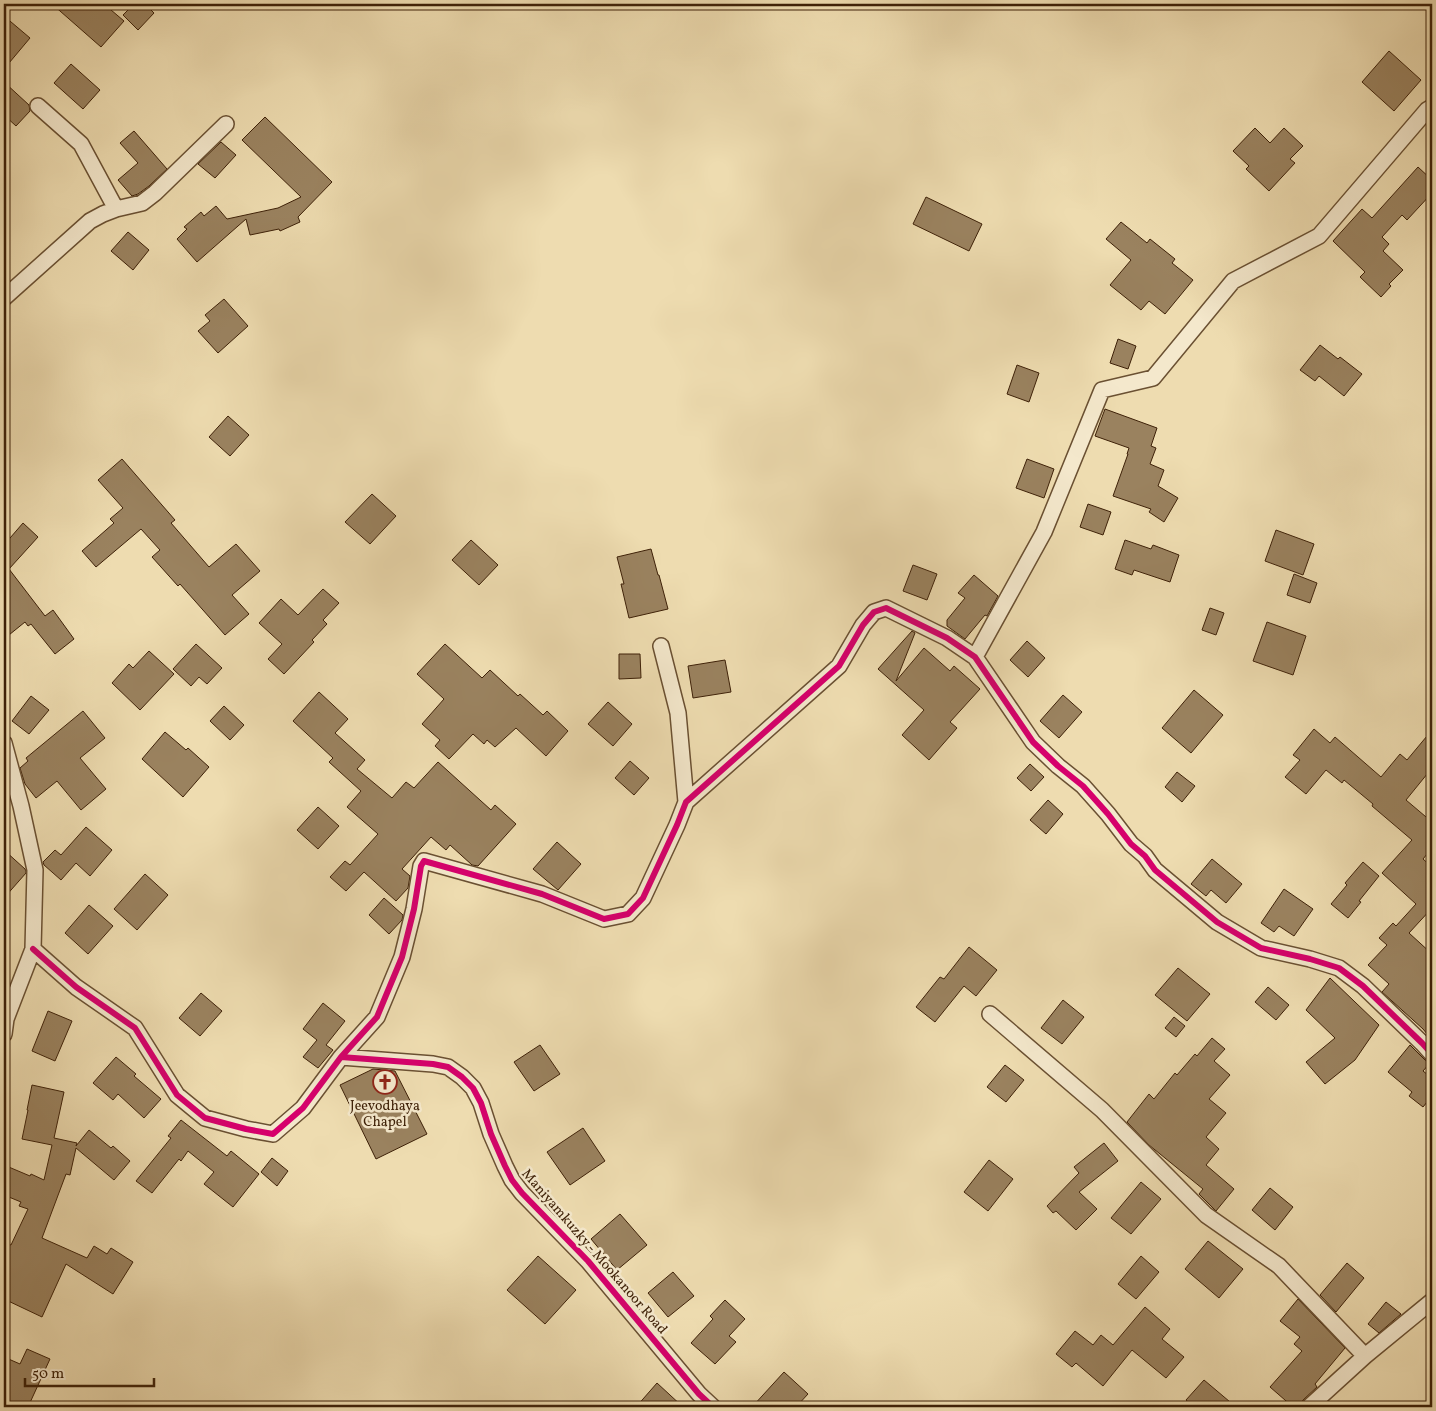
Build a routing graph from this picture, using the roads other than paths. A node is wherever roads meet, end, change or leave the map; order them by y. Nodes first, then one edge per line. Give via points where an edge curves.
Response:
1 (38, 106) dead end
2 (1432, 107) edge
3 (226, 124) dead end
4 (116, 209) junction
5 (4, 298) edge
6 (661, 646) dead end
7 (975, 657) junction
8 (4, 743) edge
9 (686, 802) junction
10 (33, 949) junction
11 (990, 1014) dead end
12 (4, 1034) edge
13 (1432, 1054) edge
14 (341, 1057) junction
15 (1432, 1301) edge
16 (1365, 1356) junction
17 (713, 1407) edge
18 (1309, 1407) edge

1 - 4 street via 81,144
2 - 7 street via 1319,236 1233,281 1153,378 1102,390 1044,532
3 - 4 street via 142,203
4 - 5 street via 90,221
6 - 9 street via 678,713
7 - 9 street via 946,638 886,608 874,612 839,666
7 - 13 street via 1033,742 1083,786 1156,870 1216,922 1261,948 1339,968 1363,986
8 - 10 street via 35,870
9 - 14 street via 643,898 628,914 604,918 542,894 424,861 402,956 377,1017
10 - 12 street via 6,1019
10 - 14 street via 76,987 135,1028 177,1095 205,1118 273,1134 303,1108
11 - 16 street via 1102,1110 1206,1215 1279,1266
14 - 17 street, Maniyamkuzky - Mookanoor Road via 433,1064 448,1067 462,1077 481,1103 512,1180 588,1260
15 - 16 street
16 - 18 street

